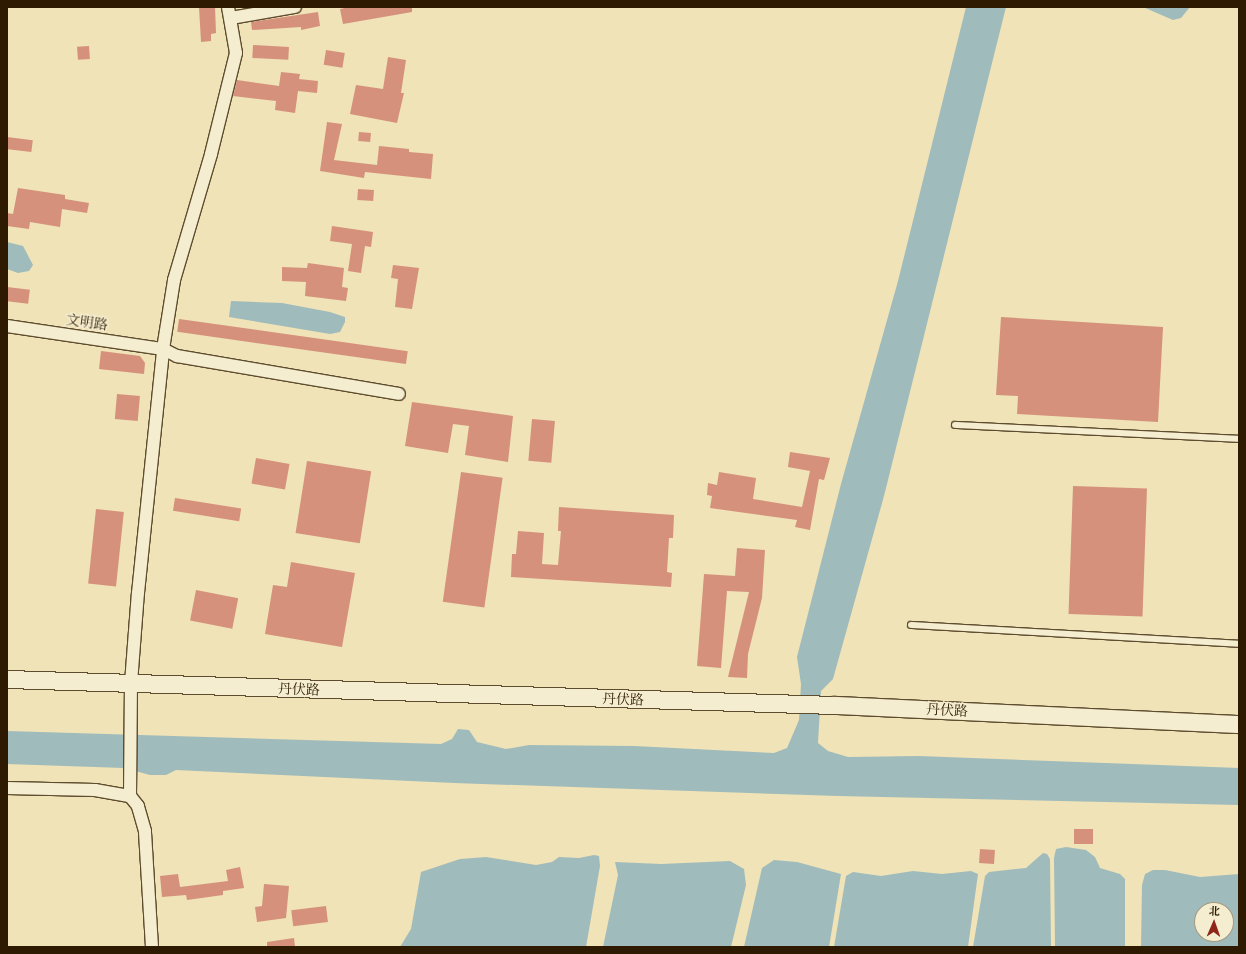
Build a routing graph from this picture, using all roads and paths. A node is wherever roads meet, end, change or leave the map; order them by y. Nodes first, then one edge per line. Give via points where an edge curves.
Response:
1 (295, 7) edge
2 (230, 12) edge
3 (7, 326) edge
4 (163, 349) junction
5 (399, 394) dead end
6 (955, 426) dead end
7 (1239, 439) edge
8 (911, 625) dead end
9 (1239, 644) edge
10 (7, 679) edge
11 (131, 683) junction
12 (1239, 724) edge
13 (7, 788) edge
14 (130, 796) junction
15 (152, 947) edge

1 - 2 street
2 - 4 street via 236,53 211,154 174,280
3 - 4 street, 文明路
4 - 5 street, 文明路 via 177,356
4 - 11 street
6 - 7 lane
8 - 9 lane
10 - 11 main road, 丹伏路
11 - 12 main road, 丹伏路 via 835,705
11 - 14 street
13 - 14 street via 95,790
14 - 15 street via 138,806 146,831

